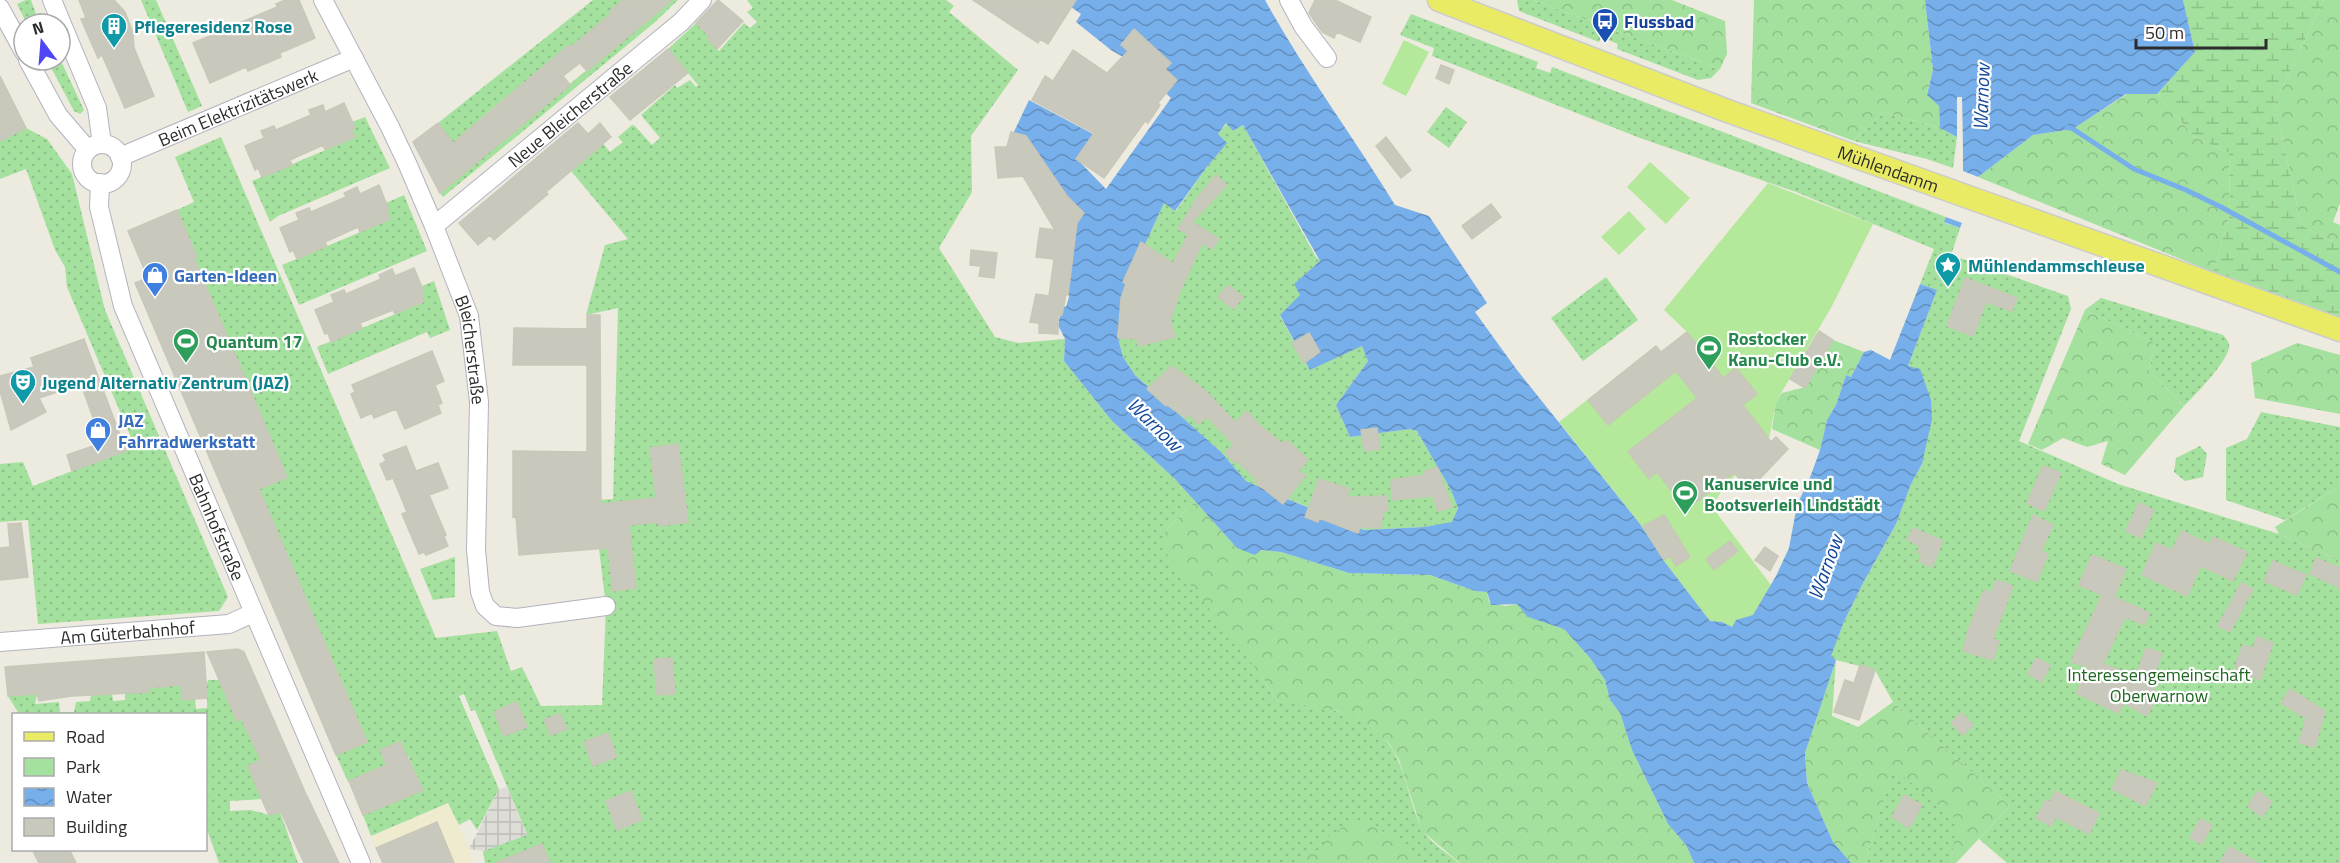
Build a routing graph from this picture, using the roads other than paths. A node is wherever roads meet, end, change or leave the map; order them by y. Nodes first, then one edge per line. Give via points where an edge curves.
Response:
1 (52, 0) edge
2 (323, 0) edge
3 (702, 0) edge
4 (1289, 0) edge
5 (1439, 0) edge
6 (0, 8) edge
7 (12, 30) edge
8 (354, 58) junction
9 (1327, 58) dead end
10 (35, 72) edge
11 (95, 147) junction
12 (120, 157) junction
13 (100, 183) junction
14 (434, 225) junction
15 (2340, 330) edge
16 (606, 606) dead end
17 (253, 613) junction
18 (0, 642) edge
19 (361, 863) edge

1 - 11 street via 94,99 99,119
2 - 8 street, Bleicherstraße
3 - 14 street, Neue Bleicherstraße via 681,22
4 - 9 street via 1302,26
5 - 15 main road, Mühlendamm via 1725,110
6 - 7 street
8 - 12 street, Beim Elektrizitätswerk
8 - 14 street, Bleicherstraße
10 - 11 street via 58,115
11 - 12 street via 115,149
11 - 13 street via 83,160 85,173
12 - 13 street via 119,174
13 - 17 street, Bahnhofstraße via 99,207 123,306
14 - 16 street, Bleicherstraße via 471,327 479,402 476,550 484,606 496,616 517,618
17 - 18 street, Am Güterbahnhof via 229,624
17 - 19 street, Bahnhofstraße

